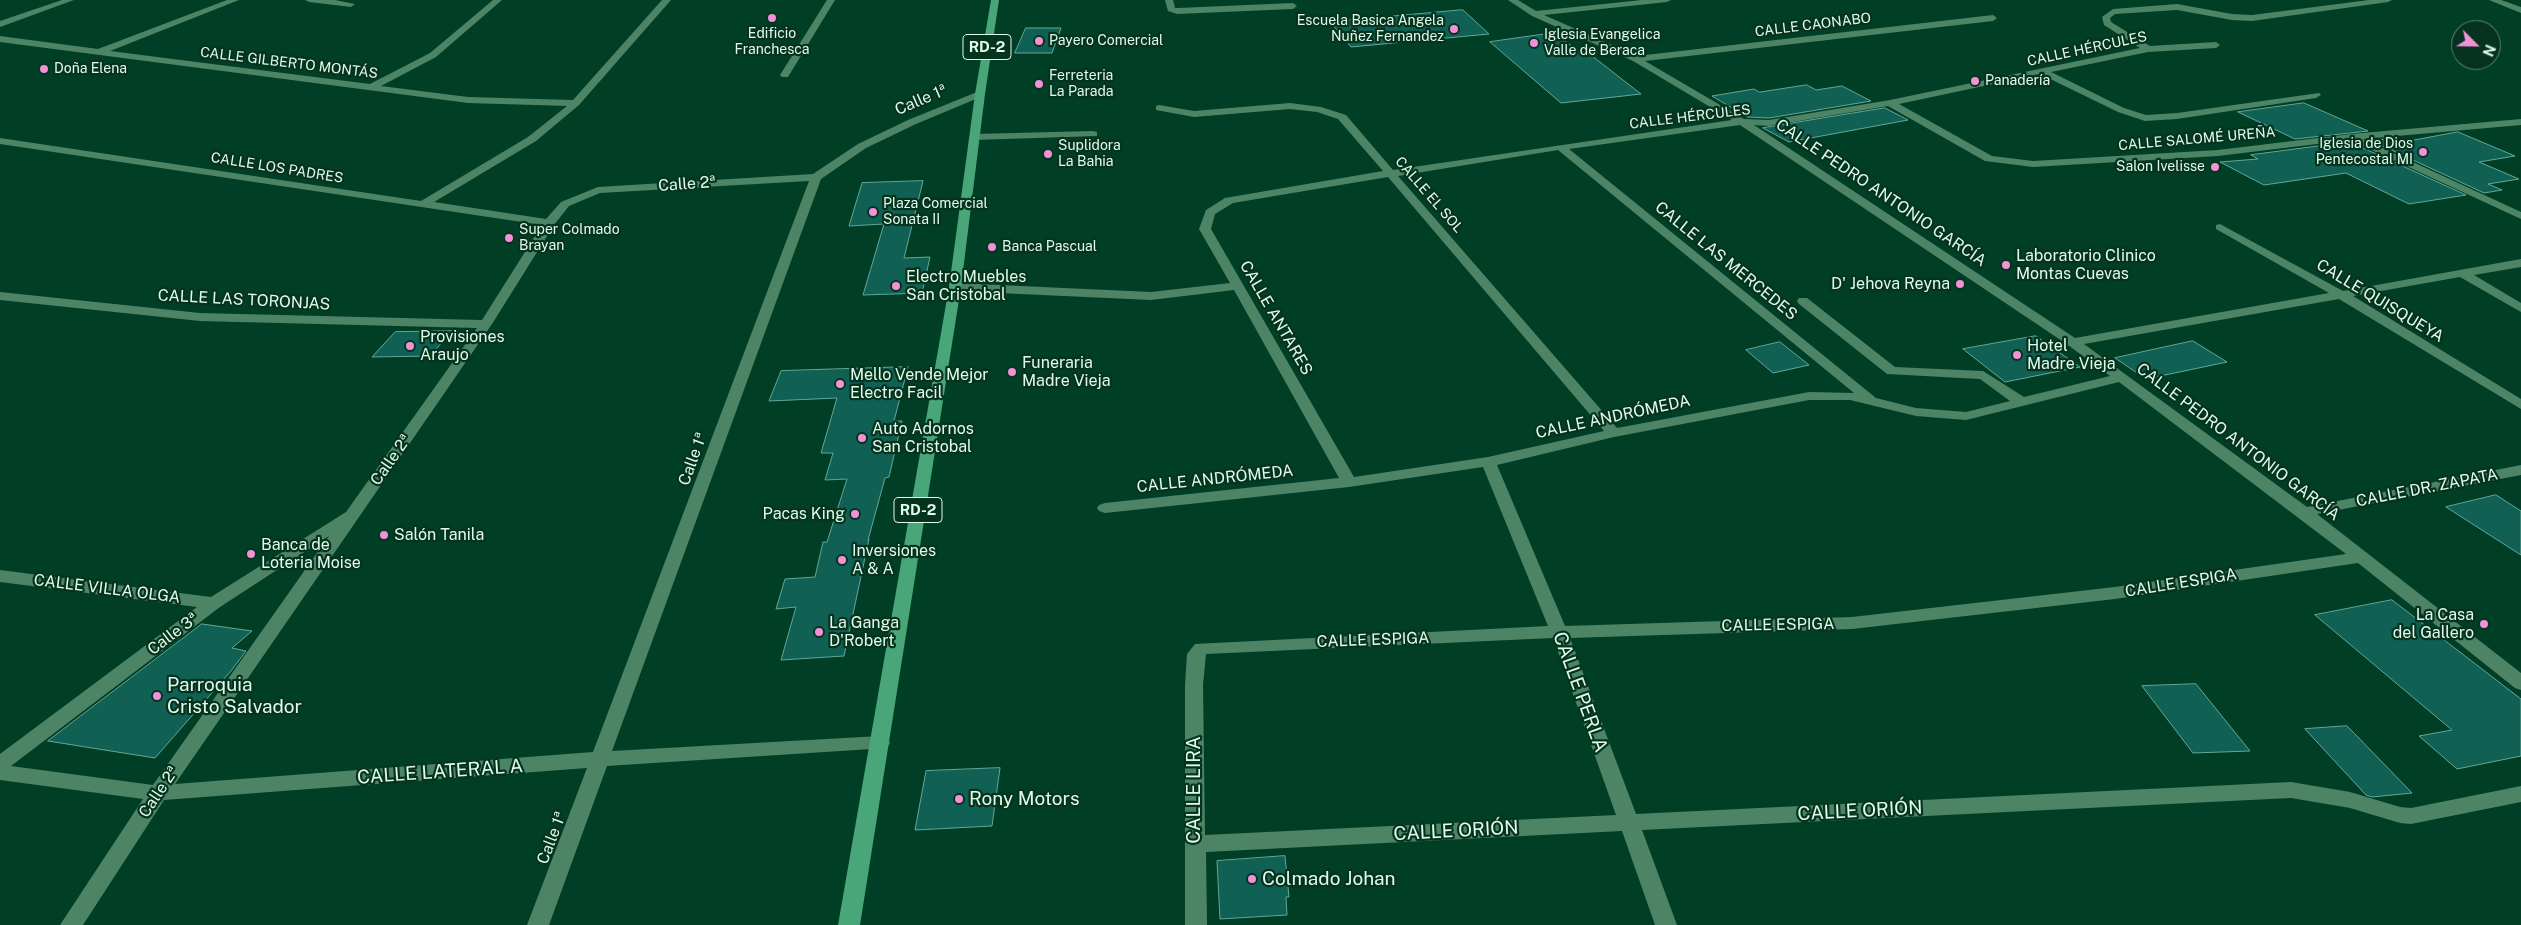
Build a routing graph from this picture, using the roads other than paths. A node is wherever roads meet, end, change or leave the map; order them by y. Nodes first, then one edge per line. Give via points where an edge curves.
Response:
1 (70, 0) edge
2 (235, 0) edge
3 (310, 0) edge
4 (498, 0) edge
5 (667, 0) edge
6 (831, 0) edge
7 (995, 0) edge
8 (1169, 0) edge
9 (1512, 0) edge
10 (1667, 0) edge
11 (2388, 0) edge
12 (2493, 0) edge
13 (351, 4) dead end
14 (1294, 6) dead end
15 (2521, 10) edge
16 (1535, 14) junction
17 (1993, 18) dead end
18 (0, 24) edge
19 (0, 39) edge
20 (2216, 45) dead end
21 (2148, 49) junction
22 (100, 52) junction
23 (1636, 59) junction
24 (2043, 72) junction
25 (785, 74) dead end
26 (372, 87) junction
27 (980, 94) junction
28 (2316, 95) dead end
29 (576, 102) junction
30 (1890, 102) junction
31 (1160, 108) dead end
32 (1742, 122) junction
33 (2521, 122) edge
34 (1093, 134) dead end
35 (974, 137) junction
36 (2351, 137) junction
37 (0, 141) edge
38 (1560, 147) junction
39 (1390, 173) junction
40 (816, 176) junction
41 (1254, 195) joint
42 (422, 205) junction
43 (2521, 216) edge
44 (549, 223) junction
45 (2220, 227) dead end
46 (2521, 263) edge
47 (2463, 274) junction
48 (1238, 286) junction
49 (955, 287) junction
50 (2338, 293) junction
51 (0, 296) edge
52 (1804, 301) dead end
53 (2521, 308) edge
54 (486, 324) junction
55 (2073, 342) junction
56 (2123, 377) junction
57 (1872, 401) junction
58 (2021, 402) junction
59 (2521, 405) edge
60 (1614, 433) junction
61 (1488, 462) junction
62 (2521, 470) edge
63 (1349, 482) junction
64 (1105, 508) dead end
65 (2304, 512) junction
66 (353, 514) junction
67 (2360, 557) junction
68 (0, 576) edge
69 (214, 603) junction
70 (1559, 632) junction
71 (1196, 654) joint
72 (2517, 676) edge
73 (880, 743) junction
74 (601, 759) junction
75 (0, 764) edge
76 (0, 772) edge
77 (158, 794) junction
78 (2521, 794) edge
79 (1627, 823) junction
80 (1194, 844) junction
81 (71, 925) edge
82 (538, 925) edge
83 (849, 925) edge
84 (1196, 925) edge
85 (1666, 925) edge

1 - 18 street
2 - 22 street
3 - 13 street
4 - 26 street via 433,55
5 - 29 street
6 - 25 street
7 - 27 main road, RD-2
8 - 14 street via 1171,9 1177,11
9 - 16 street, CALLE PEDRO ANTONIO GARCÍA
10 - 16 street
11 - 21 street via 2252,18 2178,7 2113,12 2106,17 2107,23
12 - 15 street
16 - 23 street, CALLE PEDRO ANTONIO GARCÍA
17 - 23 street, CALLE CAONABO
19 - 22 street, CALLE GILBERTO MONTÁS
20 - 21 street, CALLE HÉRCULES
21 - 24 street, CALLE HÉRCULES
22 - 26 street, CALLE GILBERTO MONTÁS
23 - 32 street, CALLE PEDRO ANTONIO GARCÍA
24 - 28 street via 2121,110 2145,118
24 - 30 street, CALLE HÉRCULES
26 - 29 street, CALLE GILBERTO MONTÁS via 468,100
27 - 35 main road, RD-2
27 - 40 street, Calle 1ª via 862,146
29 - 42 street via 532,139
30 - 32 street, CALLE HÉRCULES via 1769,124
30 - 36 street, CALLE SALOMÉ UREÑA via 1982,156 2018,164 2218,153
31 - 39 street, CALLE EL SOL via 1194,114 1290,106 1318,109 1342,117
32 - 38 street, CALLE HÉRCULES
32 - 55 street, CALLE PEDRO ANTONIO GARCÍA
33 - 36 street, CALLE SALOMÉ UREÑA
34 - 35 street
35 - 49 main road, RD-2
36 - 43 street
37 - 42 street, CALLE LOS PADRES
38 - 39 street, CALLE HÉRCULES
38 - 57 street, CALLE LAS MERCEDES
39 - 41 street, CALLE HÉRCULES
39 - 60 street, CALLE EL SOL
40 - 44 street, Calle 2ª via 598,190 565,204
40 - 74 street, Calle 1ª
41 - 48 street, CALLE ANTARES via 1231,199 1215,206 1206,216 1205,229
42 - 44 street, CALLE LOS PADRES
44 - 54 street, Calle 2ª
45 - 50 street, CALLE QUISQUEYA
46 - 47 street
47 - 50 street
47 - 53 street
48 - 49 street via 1151,296
48 - 63 street, CALLE ANTARES
49 - 73 main road, RD-2
50 - 55 street
50 - 59 street, CALLE QUISQUEYA
51 - 54 street, CALLE LAS TORONJAS via 200,317
52 - 58 street via 1892,371 1983,375
54 - 66 street, Calle 2ª
55 - 56 street, CALLE PEDRO ANTONIO GARCÍA
56 - 58 street, CALLE ANDRÓMEDA
56 - 65 street, CALLE PEDRO ANTONIO GARCÍA
57 - 58 street, CALLE ANDRÓMEDA via 1916,412 1966,416
57 - 60 street, CALLE ANDRÓMEDA via 1850,396 1809,396
60 - 61 street, CALLE ANDRÓMEDA
61 - 63 street, CALLE ANDRÓMEDA
61 - 70 street, CALLE PERLA
62 - 65 street, CALLE DR. ZAPATA
63 - 64 street, CALLE ANDRÓMEDA
65 - 67 street, CALLE PEDRO ANTONIO GARCÍA
66 - 69 street, Calle 3ª
66 - 77 street, Calle 2ª
67 - 70 street, CALLE ESPIGA via 2115,593 1852,623
67 - 72 street, CALLE PEDRO ANTONIO GARCÍA
68 - 69 street, CALLE VILLA OLGA
69 - 75 street, Calle 3ª
70 - 71 street, CALLE ESPIGA via 1232,645 1201,648
70 - 79 street, CALLE PERLA
71 - 80 street, CALLE LIRA
73 - 74 street, CALLE LATERAL A
73 - 83 main road, RD-2
74 - 77 street, CALLE LATERAL A
74 - 82 street, Calle 1ª
76 - 77 street, CALLE LATERAL A
77 - 81 street, Calle 2ª
78 - 79 street, CALLE ORIÓN via 2407,816 2350,800 2291,790
79 - 80 street, CALLE ORIÓN
79 - 85 street, CALLE PERLA
80 - 84 street, CALLE LIRA

